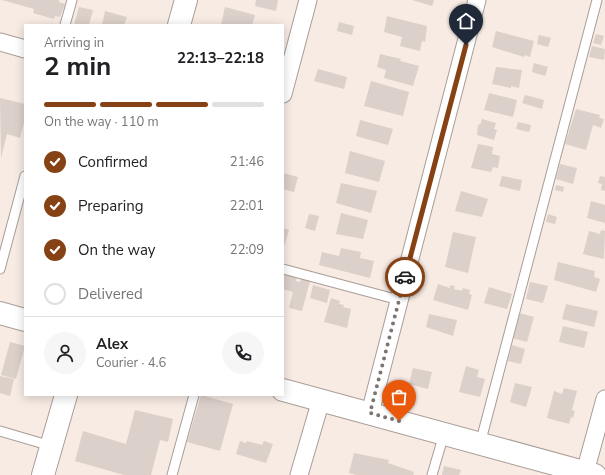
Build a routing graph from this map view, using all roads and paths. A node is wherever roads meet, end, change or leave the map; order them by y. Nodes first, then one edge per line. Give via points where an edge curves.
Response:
1 (72, 0) edge
2 (186, 0) edge
3 (308, 0) edge
4 (477, 0) edge
5 (597, 0) edge
6 (65, 24) edge
7 (180, 24) edge
8 (0, 42) edge
9 (24, 49) edge
10 (284, 90) edge
11 (24, 180) edge
12 (0, 269) edge
13 (284, 269) edge
14 (399, 300) junction
15 (0, 313) edge
16 (24, 320) edge
17 (284, 390) edge
18 (66, 396) edge
19 (194, 396) edge
20 (605, 399) edge
21 (321, 400) junction
22 (370, 413) junction
23 (0, 431) edge
24 (444, 434) junction
25 (480, 444) junction
26 (51, 446) junction
27 (561, 470) edge
28 (590, 474) edge
29 (43, 475) edge
30 (172, 475) edge
31 (299, 475) edge
32 (432, 475) edge

1 - 6 lane
2 - 7 main road
3 - 10 street
4 - 14 street
5 - 25 lane
8 - 9 street
11 - 12 lane
13 - 14 lane
14 - 22 street
15 - 16 main road
17 - 21 main road
18 - 26 main road
19 - 30 lane
20 - 28 street
21 - 22 main road
21 - 31 street
22 - 24 main road
23 - 26 lane
24 - 25 main road
24 - 32 lane
25 - 27 main road
26 - 29 main road
27 - 28 main road

